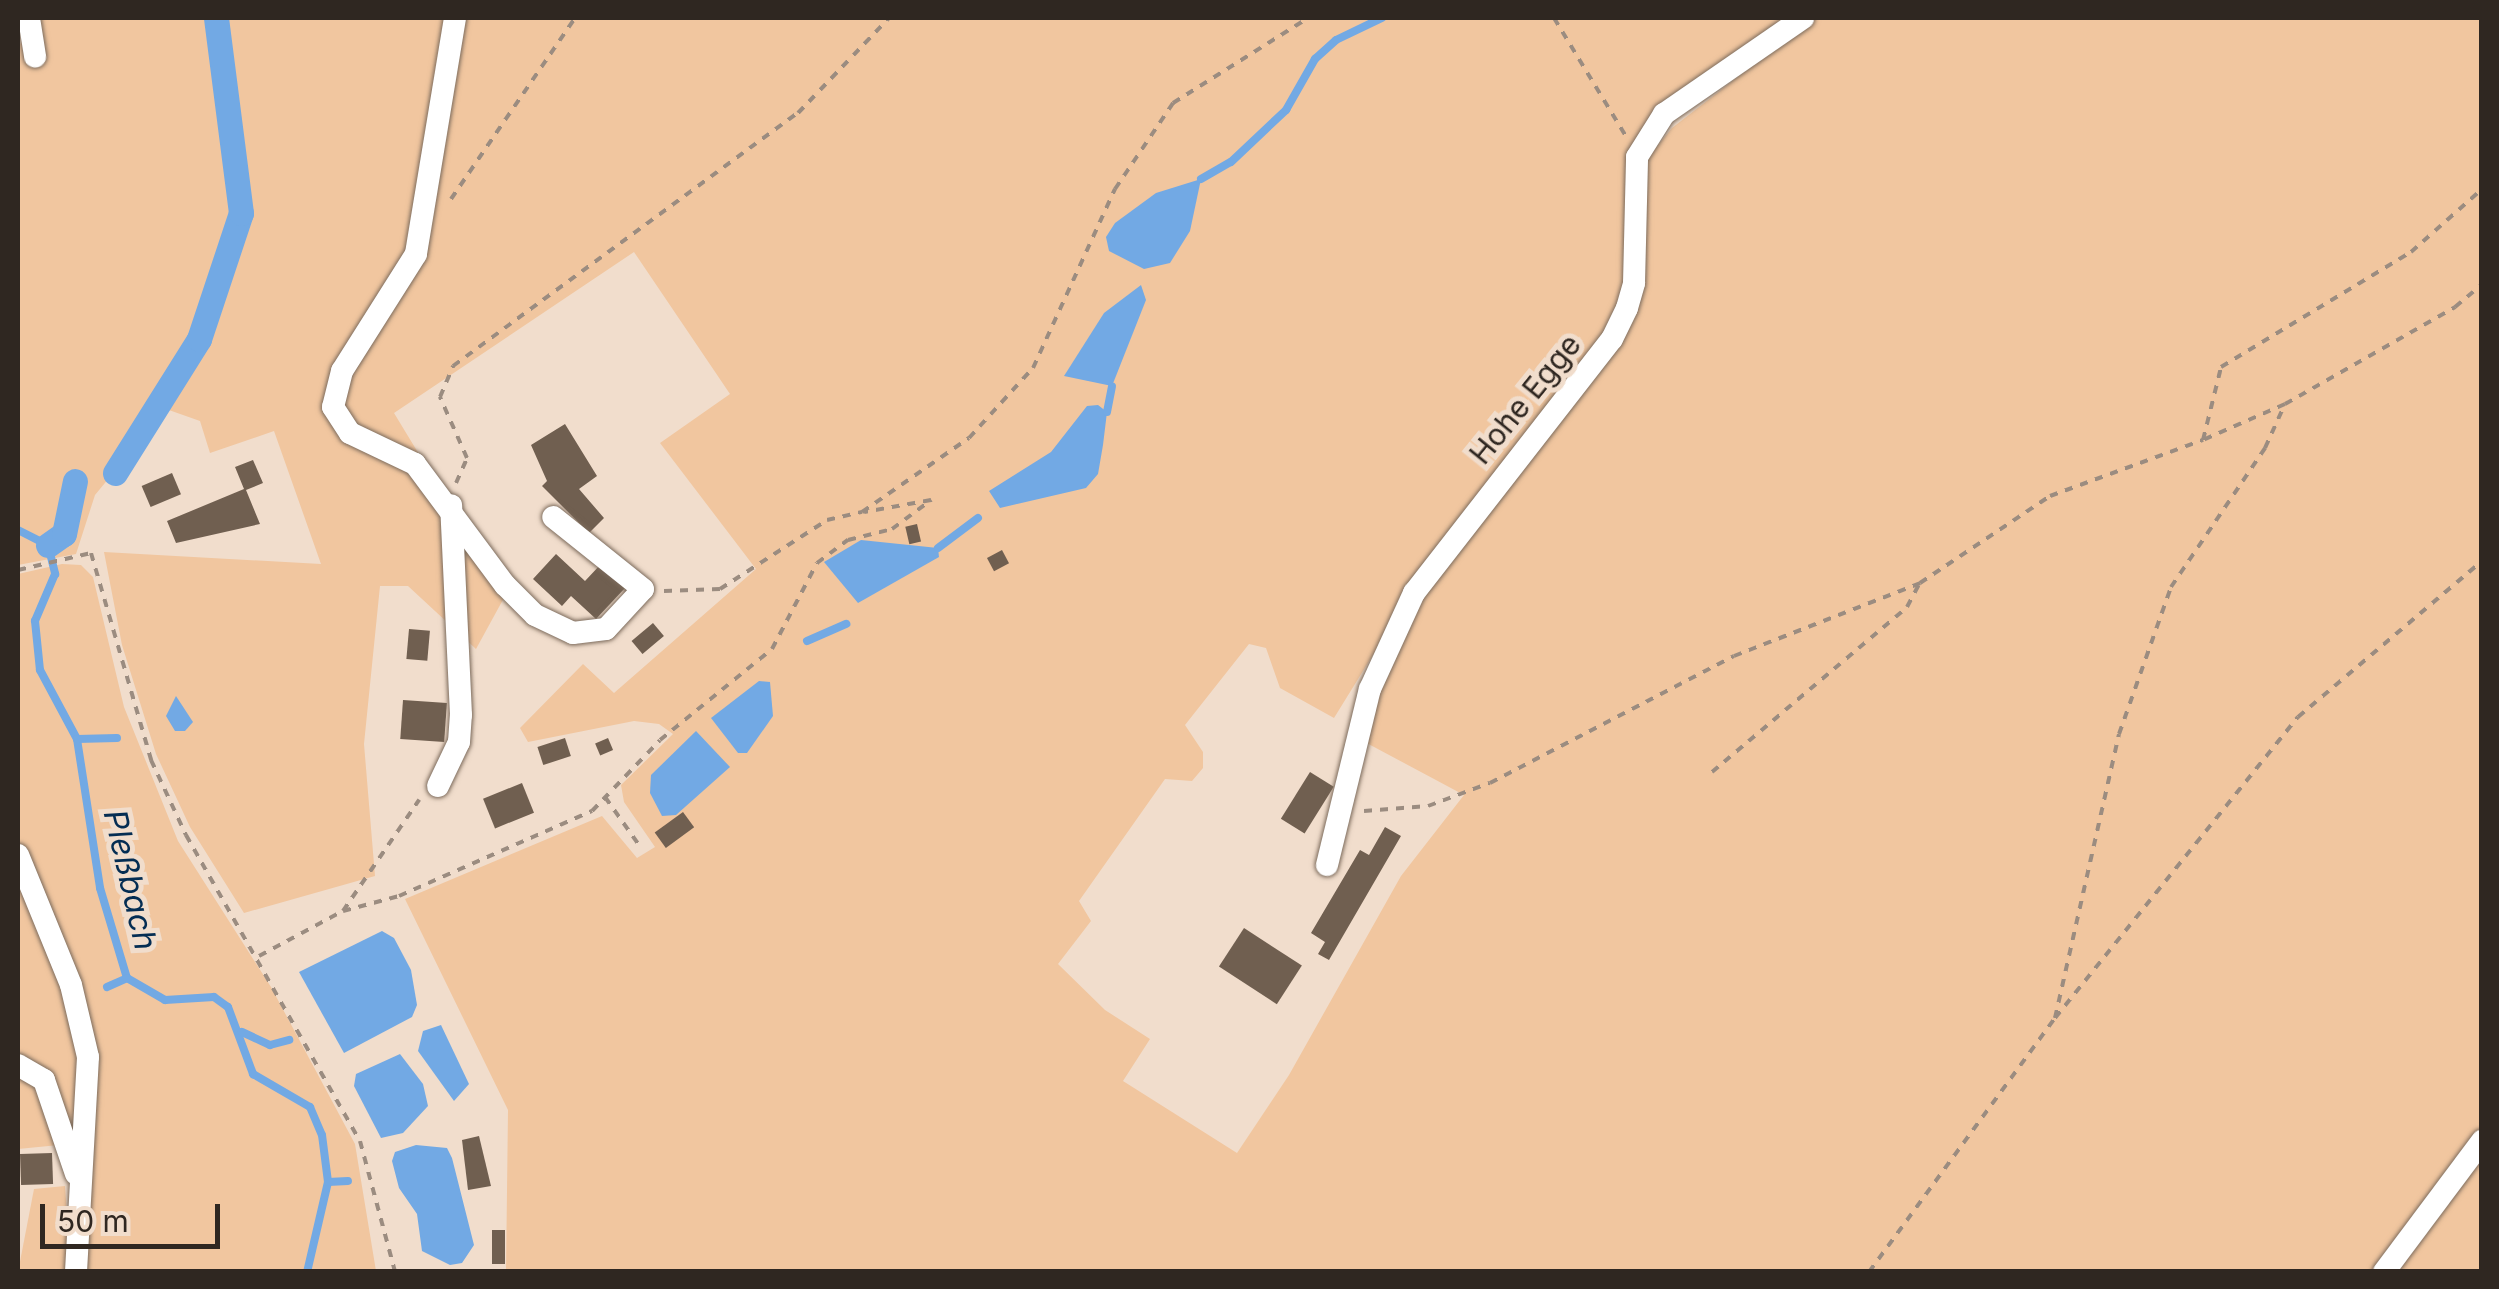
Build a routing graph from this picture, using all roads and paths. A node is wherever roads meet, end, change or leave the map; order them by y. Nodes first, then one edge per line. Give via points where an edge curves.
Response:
1 (29, 18) edge
2 (455, 18) edge
3 (574, 18) edge
4 (889, 18) edge
5 (1308, 18) edge
6 (1554, 18) edge
7 (1802, 18) edge
8 (35, 57) dead end
9 (1637, 157) junction
10 (2482, 189) edge
11 (446, 206) dead end
12 (2482, 284) edge
13 (2285, 404) junction
14 (2203, 440) junction
15 (445, 499) junction
16 (862, 512) junction
17 (553, 517) dead end
18 (2482, 561) edge
19 (18, 570) edge
20 (1920, 583) junction
21 (643, 589) junction
22 (1712, 772) dead end
23 (430, 790) joint
24 (605, 797) junction
25 (1338, 812) junction
26 (639, 846) dead end
27 (18, 855) edge
28 (1327, 865) dead end
29 (343, 912) junction
30 (259, 956) junction
31 (2055, 1018) junction
32 (18, 1065) edge
33 (2482, 1141) edge
34 (77, 1177) junction
35 (76, 1272) edge
36 (395, 1272) edge
37 (1869, 1272) edge
38 (2384, 1272) edge

1 - 8 street
2 - 15 street via 416,254 342,371 333,407 350,434 415,464
3 - 11 path
4 - 15 path via 798,113 453,366 440,397 467,458
5 - 16 path via 1173,103 1115,190 1033,368 969,438
6 - 9 path
7 - 9 street via 1664,114
9 - 25 street, Hohe Egge via 1634,284 1627,308 1612,339 1414,593 1370,690
10 - 14 path via 2411,252 2221,367
12 - 13 path via 2455,307
13 - 14 path
13 - 31 path via 2266,448 2170,587 2118,734
14 - 20 path via 2050,496
15 - 21 street via 505,585 560,629 586,635 606,630
15 - 23 street via 461,715 459,742
16 - 21 path via 827,520 720,589
16 - 24 path via 932,500 892,529 848,540 818,563 772,649 660,740
17 - 21 street
18 - 31 path via 2298,717
19 - 30 path via 91,553 151,760 186,835
20 - 22 path via 1907,607
20 - 25 path via 1734,656 1490,783 1428,806
23 - 29 path
24 - 26 path
24 - 29 path via 557,829 399,896
25 - 28 street, Hohe Egge
27 - 34 street via 70,985 88,1057
29 - 30 path
30 - 36 path via 360,1141
31 - 37 path
32 - 34 street via 44,1080
33 - 38 street
34 - 35 street

